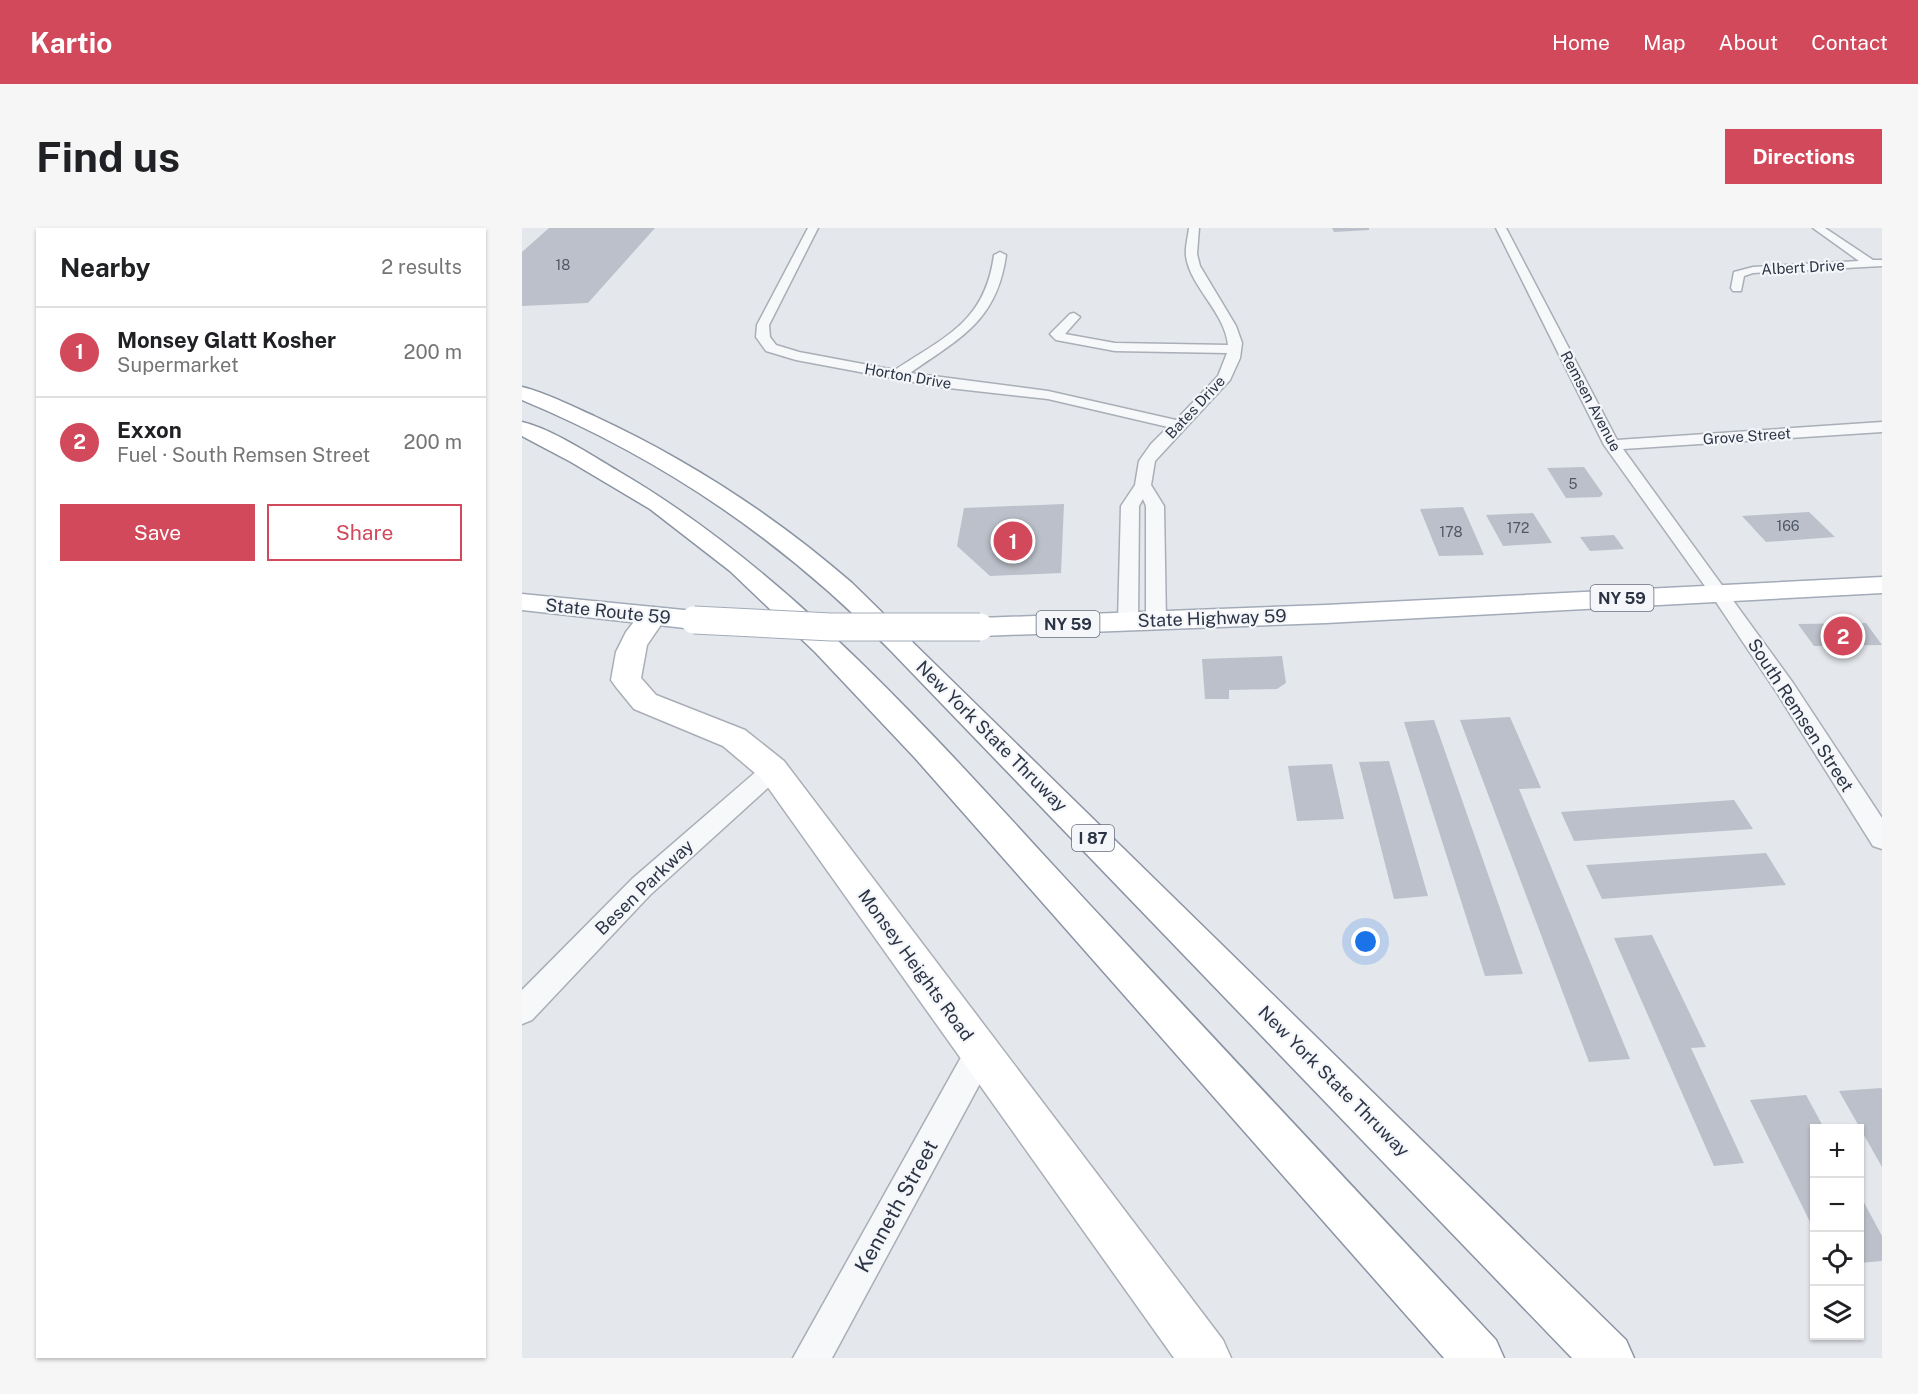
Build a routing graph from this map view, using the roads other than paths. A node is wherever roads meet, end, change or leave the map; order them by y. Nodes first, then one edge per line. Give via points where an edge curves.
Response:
1 (813, 228) edge
2 (1194, 228) edge
3 (1501, 228) edge
4 (1818, 228) edge
5 (1000, 255) dead end
6 (1876, 264) edge
7 (1737, 288) dead end
8 (1074, 317) dead end
9 (1234, 349) junction
10 (898, 375) junction
11 (522, 393) edge
12 (1178, 425) junction
13 (1882, 427) edge
14 (522, 428) edge
15 (1612, 445) junction
16 (1143, 485) junction
17 (1882, 585) edge
18 (1719, 592) junction
19 (522, 602) edge
20 (653, 616) junction
21 (1156, 621) junction
22 (1128, 622) junction
23 (980, 627) joint
24 (772, 770) junction
25 (1882, 839) edge
26 (522, 1010) edge
27 (980, 1053) junction
28 (812, 1358) edge
29 (1205, 1358) edge
30 (1478, 1358) edge
31 (1608, 1358) edge

1 - 10 street, Horton Drive via 763,325 763,337 771,348 796,357
2 - 9 street via 1194,266 1230,326
3 - 15 street, Remsen Avenue
4 - 6 street
5 - 10 street via 997,277 982,310
6 - 7 street, Albert Drive via 1753,270 1738,274
8 - 9 street via 1057,334 1115,347
9 - 12 street, Bates Drive via 1225,377
10 - 12 street, Horton Drive via 1048,395
11 - 31 main road, New York State Thruway / I 87 via 622,438 704,484 832,579 923,666
12 - 16 street, Bates Drive via 1147,461
13 - 15 street, Grove Street
14 - 30 main road via 658,504 739,566 825,645 926,750
15 - 18 street, Remsen Avenue
16 - 21 street via 1155,506
16 - 22 street, Bates Drive via 1130,506
17 - 18 main road, NY 59
18 - 21 main road, State Highway 59 / NY 59
18 - 25 street, South Remsen Street
19 - 20 main road, State Route 59 / NY 59
20 - 23 main road, State Route 59 / NY 59, bridge via 831,627
20 - 24 main road, Monsey Heights Road via 627,657 626,680 645,702 734,738
21 - 22 main road, State Highway 59 / NY 59
22 - 23 main road, State Highway 59 / NY 59
24 - 26 street, Besen Parkway via 641,886
24 - 27 main road, Monsey Heights Road
27 - 28 street, Kenneth Street
27 - 29 main road, Monsey Heights Road

